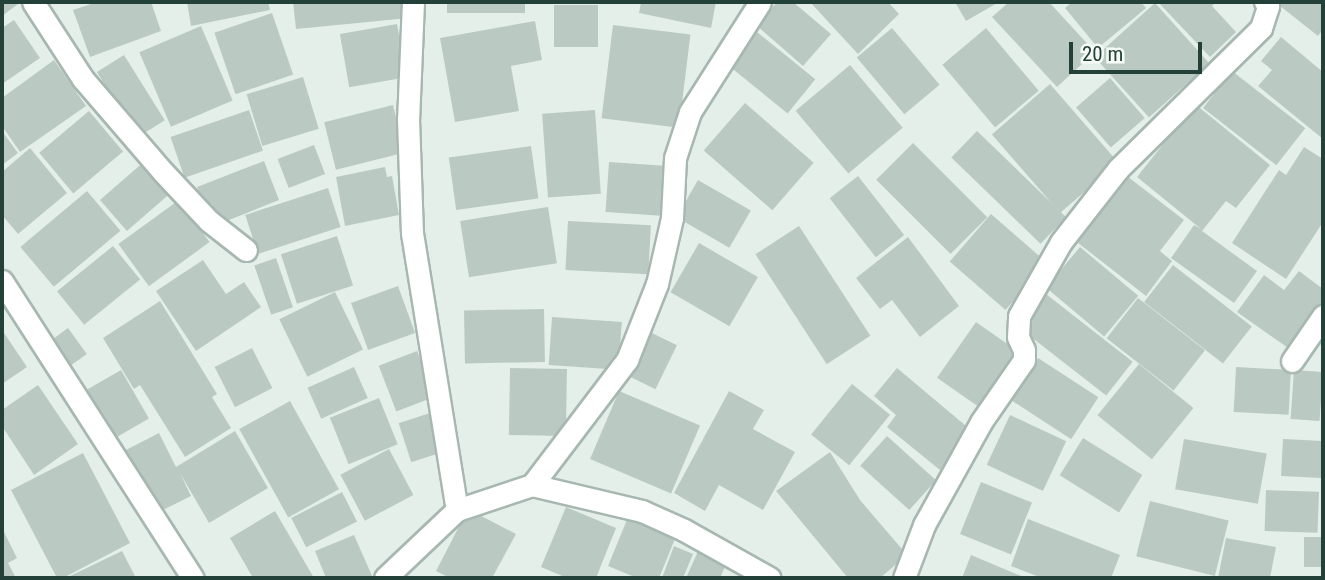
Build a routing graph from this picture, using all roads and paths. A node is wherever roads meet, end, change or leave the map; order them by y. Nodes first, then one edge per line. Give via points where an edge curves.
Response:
1 (33, 2) edge
2 (413, 2) edge
3 (760, 2) edge
4 (1265, 2) edge
5 (246, 250) dead end
6 (2, 281) edge
7 (1323, 316) edge
8 (1292, 360) dead end
9 (532, 485) junction
10 (457, 510) junction
11 (193, 578) edge
12 (385, 578) edge
13 (770, 578) edge
14 (904, 578) edge

1 - 5 street via 92,90 209,221
2 - 10 street via 408,119 412,233
3 - 9 street via 690,113 675,158 671,218 657,284 626,360
4 - 14 street via 1268,6 1261,28 1118,169 1061,242 1019,316 1024,360 974,433 924,525
6 - 11 street
7 - 8 street
9 - 10 street
9 - 13 street via 642,511
10 - 12 street

